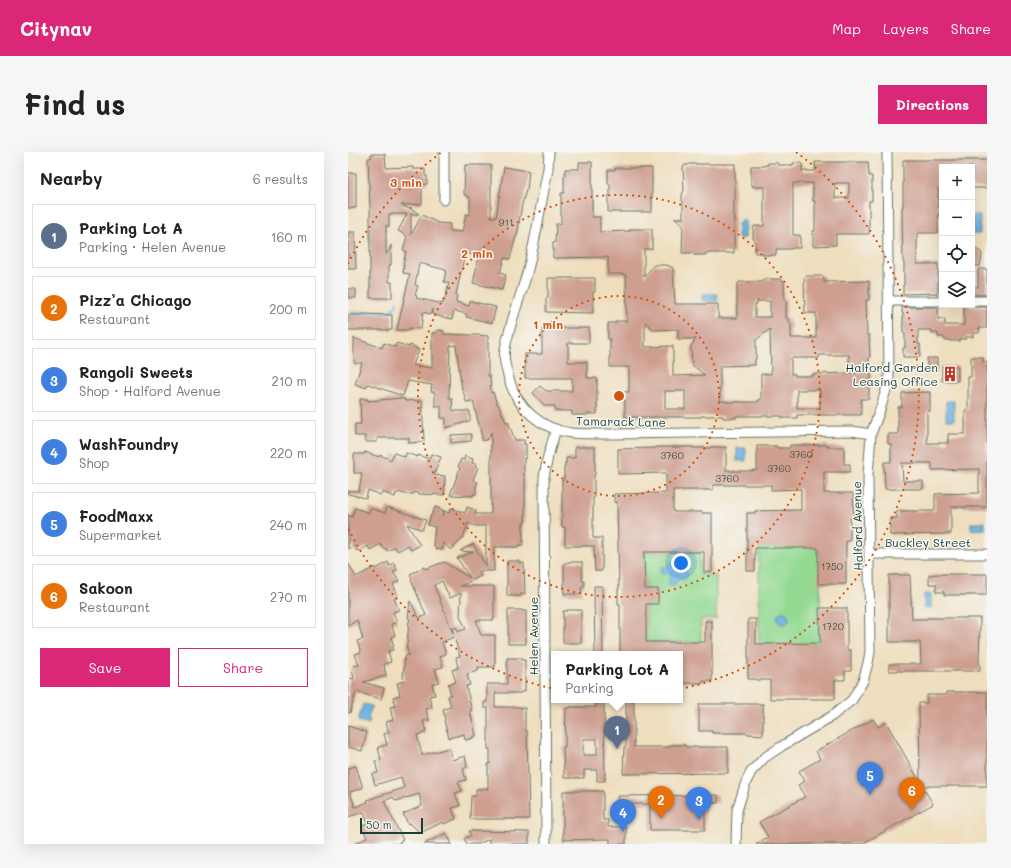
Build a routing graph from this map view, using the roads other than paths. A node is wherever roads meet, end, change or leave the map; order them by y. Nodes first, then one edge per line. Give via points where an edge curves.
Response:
1 (443, 152) edge
2 (451, 152) edge
3 (550, 152) edge
4 (887, 152) edge
5 (444, 200) dead end
6 (889, 301) junction
7 (939, 301) edge
8 (975, 301) edge
9 (987, 301) edge
10 (556, 429) junction
11 (871, 434) junction
12 (869, 554) junction
13 (987, 554) edge
14 (546, 844) edge
15 (736, 844) edge

1 - 2 street
1 - 5 street
3 - 10 street, Tamarack Lane via 528,269 517,303 504,361 518,402 531,416
4 - 6 street, Halford Avenue
6 - 7 street
6 - 11 street, Halford Avenue via 889,380
8 - 9 street
10 - 11 street, Tamarack Lane via 609,434 852,431
10 - 14 street, Helen Avenue via 544,477
11 - 12 street, Halford Avenue via 868,476
12 - 13 street, Buckley Street
12 - 15 street, Halford Avenue via 870,652 863,681 852,700 832,716 764,758 751,772 737,810

